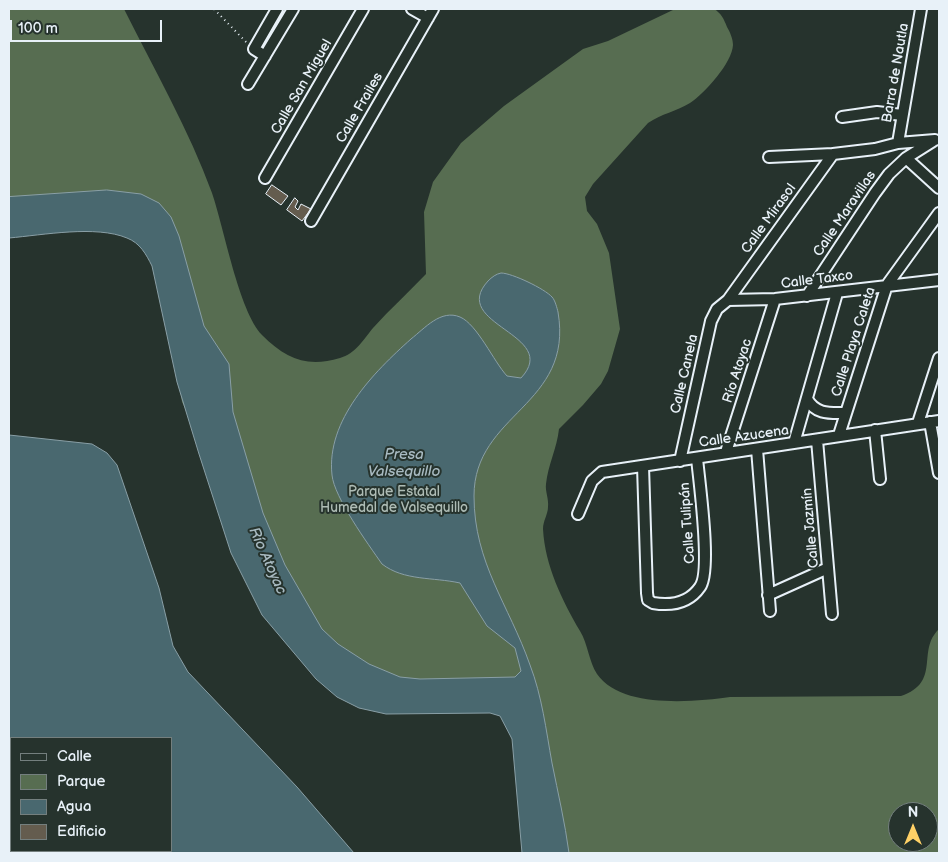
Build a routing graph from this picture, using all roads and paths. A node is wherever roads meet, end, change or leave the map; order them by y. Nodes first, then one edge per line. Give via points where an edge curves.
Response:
1 (214, 9) edge
2 (277, 9) edge
3 (293, 9) edge
4 (363, 9) edge
5 (412, 9) edge
6 (433, 9) edge
7 (921, 9) edge
8 (428, 18) junction
9 (254, 50) junction
10 (265, 56) junction
11 (248, 84) dead end
12 (902, 115) junction
13 (842, 117) dead end
14 (937, 138) edge
15 (898, 143) junction
16 (833, 154) junction
17 (769, 157) dead end
18 (906, 158) junction
19 (265, 178) dead end
20 (939, 188) edge
21 (939, 213) edge
22 (311, 221) dead end
23 (939, 280) edge
24 (887, 285) junction
25 (837, 292) junction
26 (807, 296) junction
27 (775, 299) junction
28 (728, 300) junction
29 (939, 358) edge
30 (807, 399) junction
31 (846, 413) junction
32 (935, 422) edge
33 (918, 424) junction
34 (875, 430) junction
35 (839, 436) junction
36 (817, 440) junction
37 (794, 443) junction
38 (757, 449) junction
39 (726, 452) junction
40 (697, 458) junction
41 (680, 460) junction
42 (643, 466) junction
43 (939, 473) edge
44 (880, 479) dead end
45 (578, 514) dead end
46 (828, 568) junction
47 (768, 595) junction
48 (770, 611) dead end
49 (832, 614) dead end

1 - 9 path
2 - 9 street
3 - 10 street
4 - 19 street, Calle San Miguel
5 - 8 street
6 - 8 street, Calle Frailes
7 - 12 street, Barra de Nautla
8 - 22 street, Calle Frailes
9 - 10 street
10 - 11 street
12 - 13 street via 877,112
12 - 15 street, Barra de Nautla
14 - 15 street
14 - 18 street, Calle Maravillas
15 - 16 street
16 - 17 street
16 - 28 street, Calle Mirasol
18 - 20 street
18 - 26 street, Calle Maravillas via 889,174
21 - 24 street, Calle Playa Caleta
23 - 24 street, Calle Taxco
24 - 25 street, Calle Taxco
24 - 31 street, Calle Playa Caleta
25 - 26 street, Calle Taxco
25 - 30 street
26 - 27 street, Calle Taxco
27 - 28 street, Calle Taxco
27 - 39 street, Río Atoyac
28 - 41 street, Calle Canela via 717,309 711,321
29 - 33 street
30 - 31 street via 818,411
30 - 37 street
31 - 35 street, Calle Playa Caleta
32 - 33 street, Calle Azucena
32 - 43 street
33 - 34 street, Calle Azucena
34 - 35 street, Calle Azucena
34 - 44 street
35 - 36 street, Calle Azucena
36 - 37 street, Calle Azucena
36 - 46 street, Calle Jazmín
37 - 38 street, Calle Azucena
38 - 39 street, Calle Azucena
38 - 47 street
39 - 40 street, Calle Azucena
40 - 41 street, Calle Azucena
40 - 42 street, Calle Tulipán via 705,567 702,586 688,600 680,603 658,604 648,600
41 - 42 street, Calle Azucena
42 - 45 street, Calle Azucena via 596,475
46 - 47 street
46 - 49 street, Calle Jazmín
47 - 48 street

